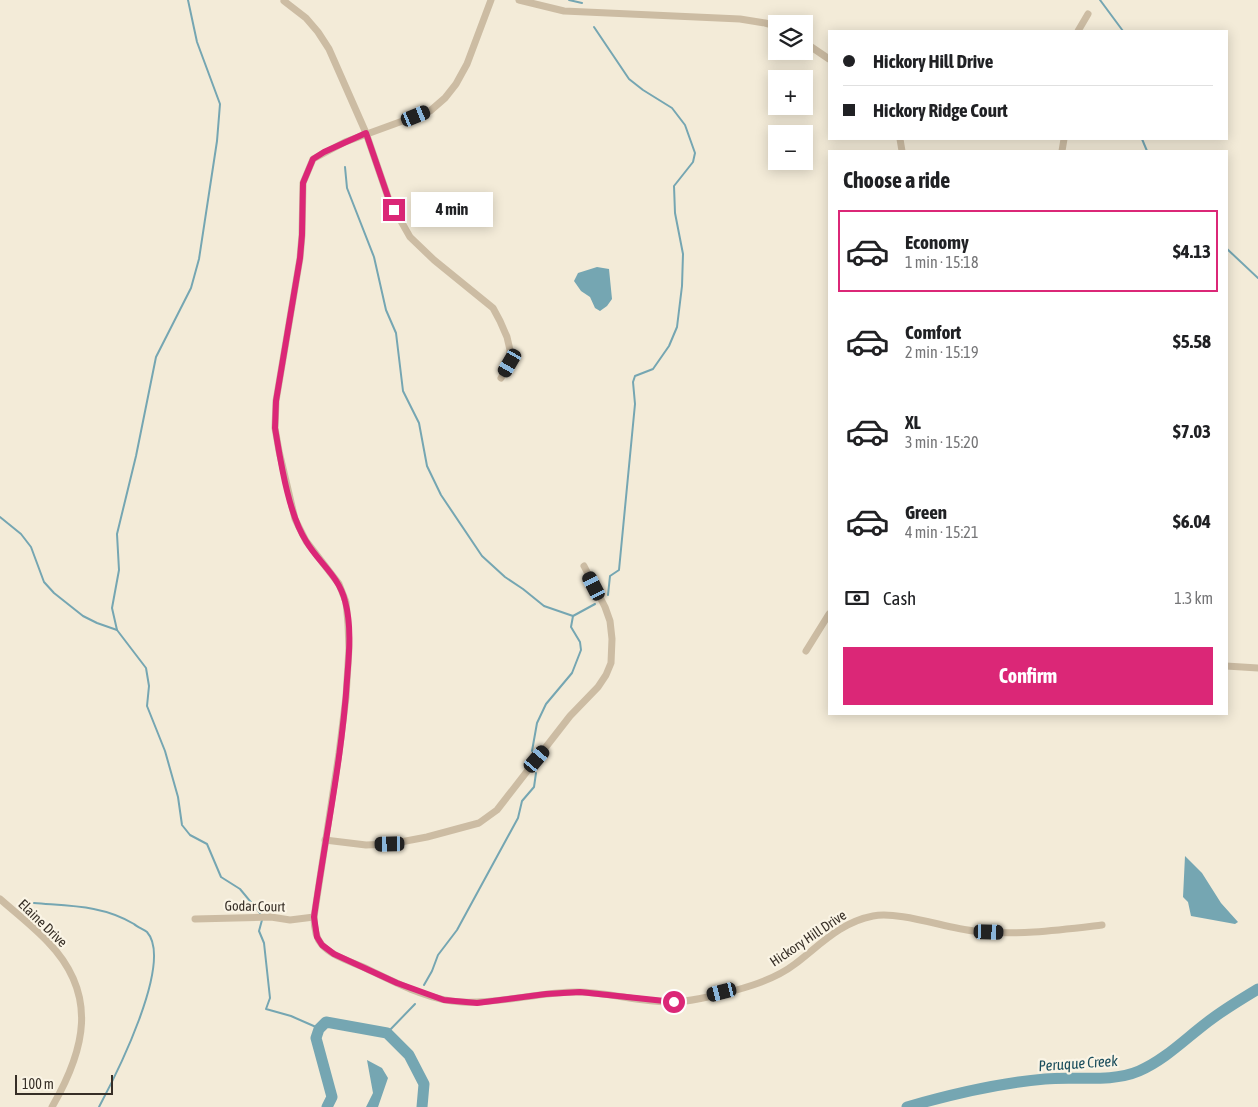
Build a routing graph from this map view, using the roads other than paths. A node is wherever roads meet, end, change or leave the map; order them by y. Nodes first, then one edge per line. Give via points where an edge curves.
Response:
1 (491, 0) edge
2 (519, 0) edge
3 (284, 1) dead end
4 (1088, 14) dead end
5 (768, 24) edge
6 (1079, 30) edge
7 (813, 48) edge
8 (828, 58) edge
9 (366, 133) junction
10 (501, 378) dead end
11 (584, 566) dead end
12 (828, 616) edge
13 (806, 650) dead end
14 (1228, 666) edge
15 (1258, 668) edge
16 (325, 840) junction
17 (0, 899) edge
18 (314, 917) junction
19 (195, 919) dead end
20 (1102, 925) dead end
21 (52, 1107) edge

1 - 9 street, Hickory Hill Drive via 467,64 445,98 430,111
2 - 5 street via 564,11 740,19
3 - 9 street via 306,18 330,49
4 - 6 street
7 - 8 street
9 - 10 street via 389,200 410,236 493,308 500,320 510,350 510,363
9 - 16 street, Hickory Hill Drive via 324,152 313,159 307,170 303,183 300,258 276,401 276,436 295,519 306,541 339,584 346,602 349,648 346,697
11 - 16 street via 610,621 612,639 606,675 497,810 479,823 390,844
12 - 13 street
14 - 15 street
16 - 18 street, Hickory Hill Drive
17 - 21 street, Elaine Drive via 49,943 68,968 79,993 82,1026 79,1046 64,1087
18 - 19 street, Godar Court via 290,920 271,917
18 - 20 street, Hickory Hill Drive via 317,937 334,954 432,997 477,1003 557,992 674,1002 692,1000 775,977 840,928 876,915 974,931 1029,932

